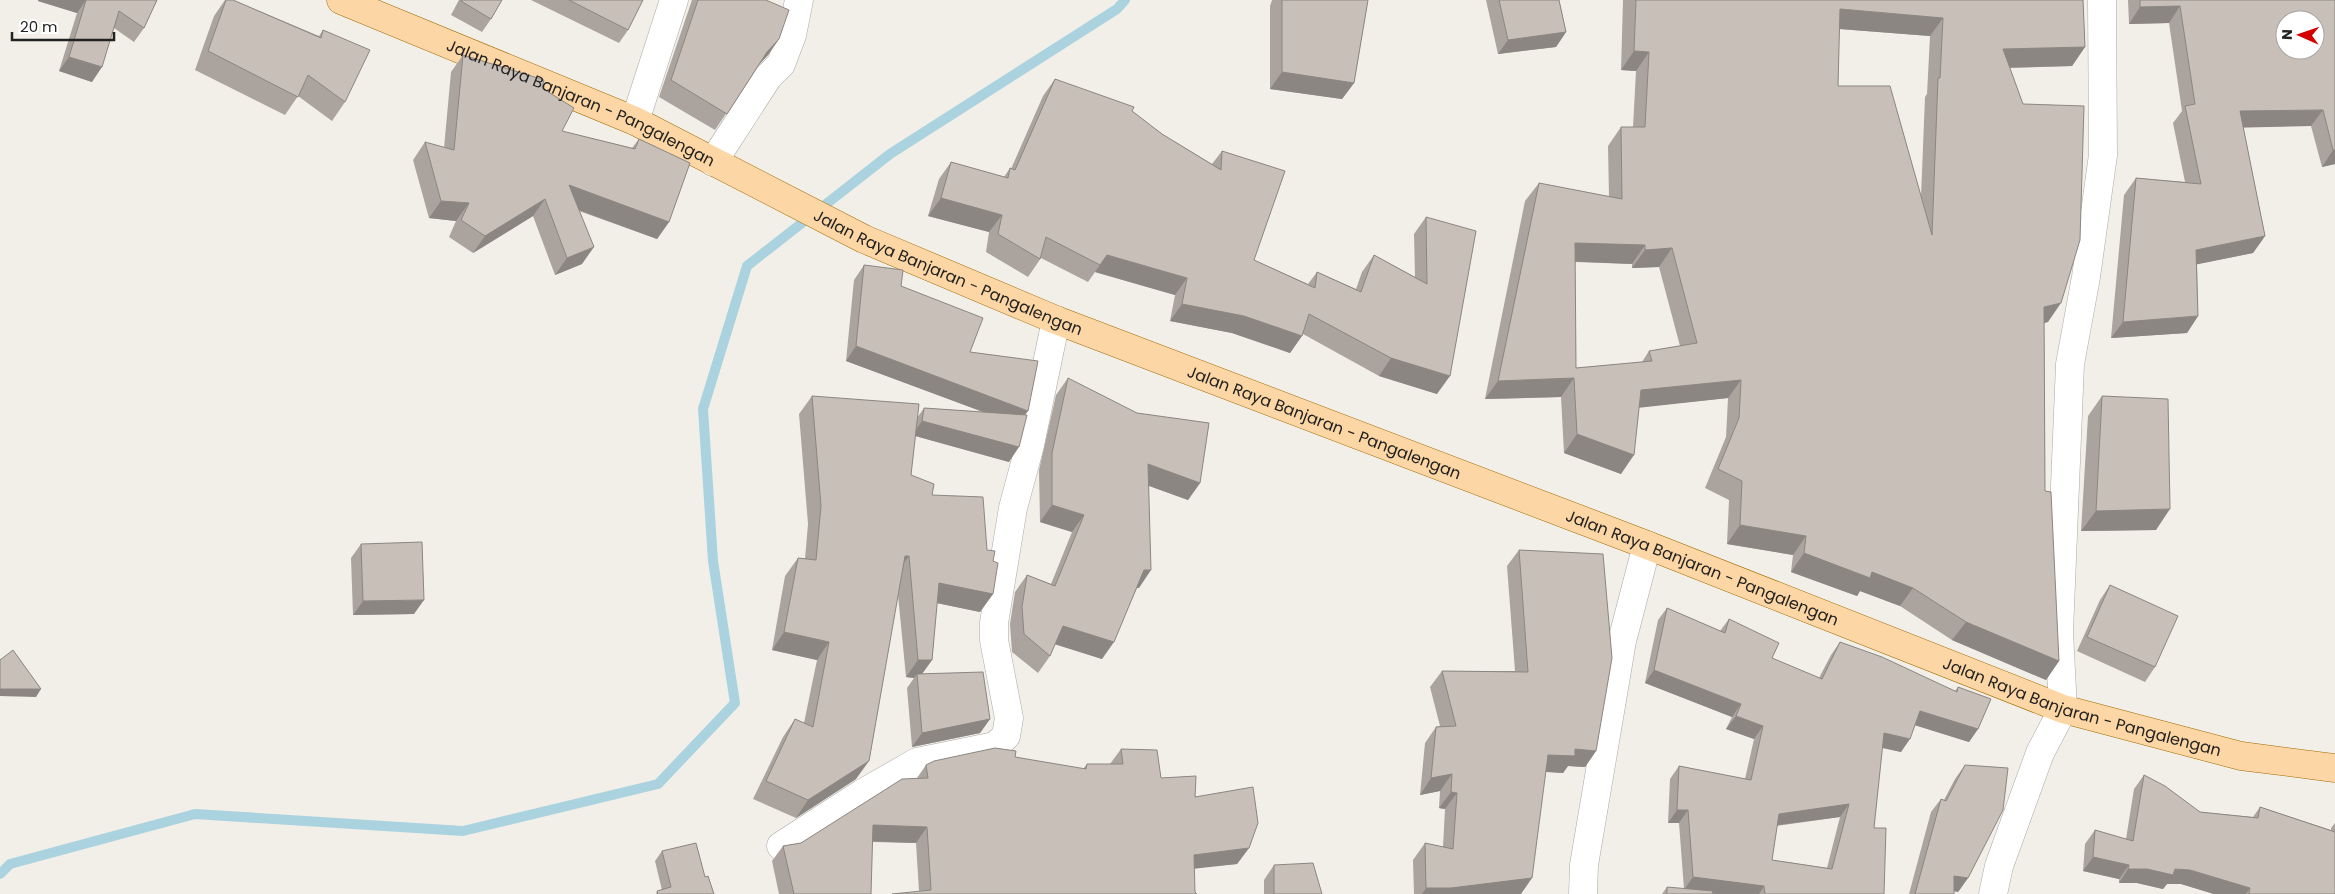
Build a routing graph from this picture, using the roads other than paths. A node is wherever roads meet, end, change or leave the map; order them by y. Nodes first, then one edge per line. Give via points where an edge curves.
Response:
1 (341, 0) edge
2 (674, 0) edge
3 (799, 0) edge
4 (2102, 0) edge
5 (635, 121) junction
6 (718, 164) junction
7 (1056, 320) junction
8 (1647, 545) junction
9 (2063, 709) junction
10 (2335, 768) edge
11 (780, 846) dead end
12 (1583, 894) edge
13 (1993, 894) edge

1 - 5 main road, Jalan Raya Banjaran - Pangalengan
2 - 5 street
3 - 6 street via 792,35 781,64 768,77
4 - 9 street via 2103,155 2070,364 2059,632
5 - 6 main road, Jalan Raya Banjaran - Pangalengan
6 - 7 main road, Jalan Raya Banjaran - Pangalengan via 864,239
7 - 8 main road, Jalan Raya Banjaran - Pangalengan
7 - 11 street via 1014,508 994,623 994,640 1009,718 1006,736 995,746 917,762
8 - 9 main road, Jalan Raya Banjaran - Pangalengan
8 - 12 street via 1622,641 1584,865
9 - 10 main road, Jalan Raya Banjaran - Pangalengan via 2242,756
9 - 13 street via 2040,753

